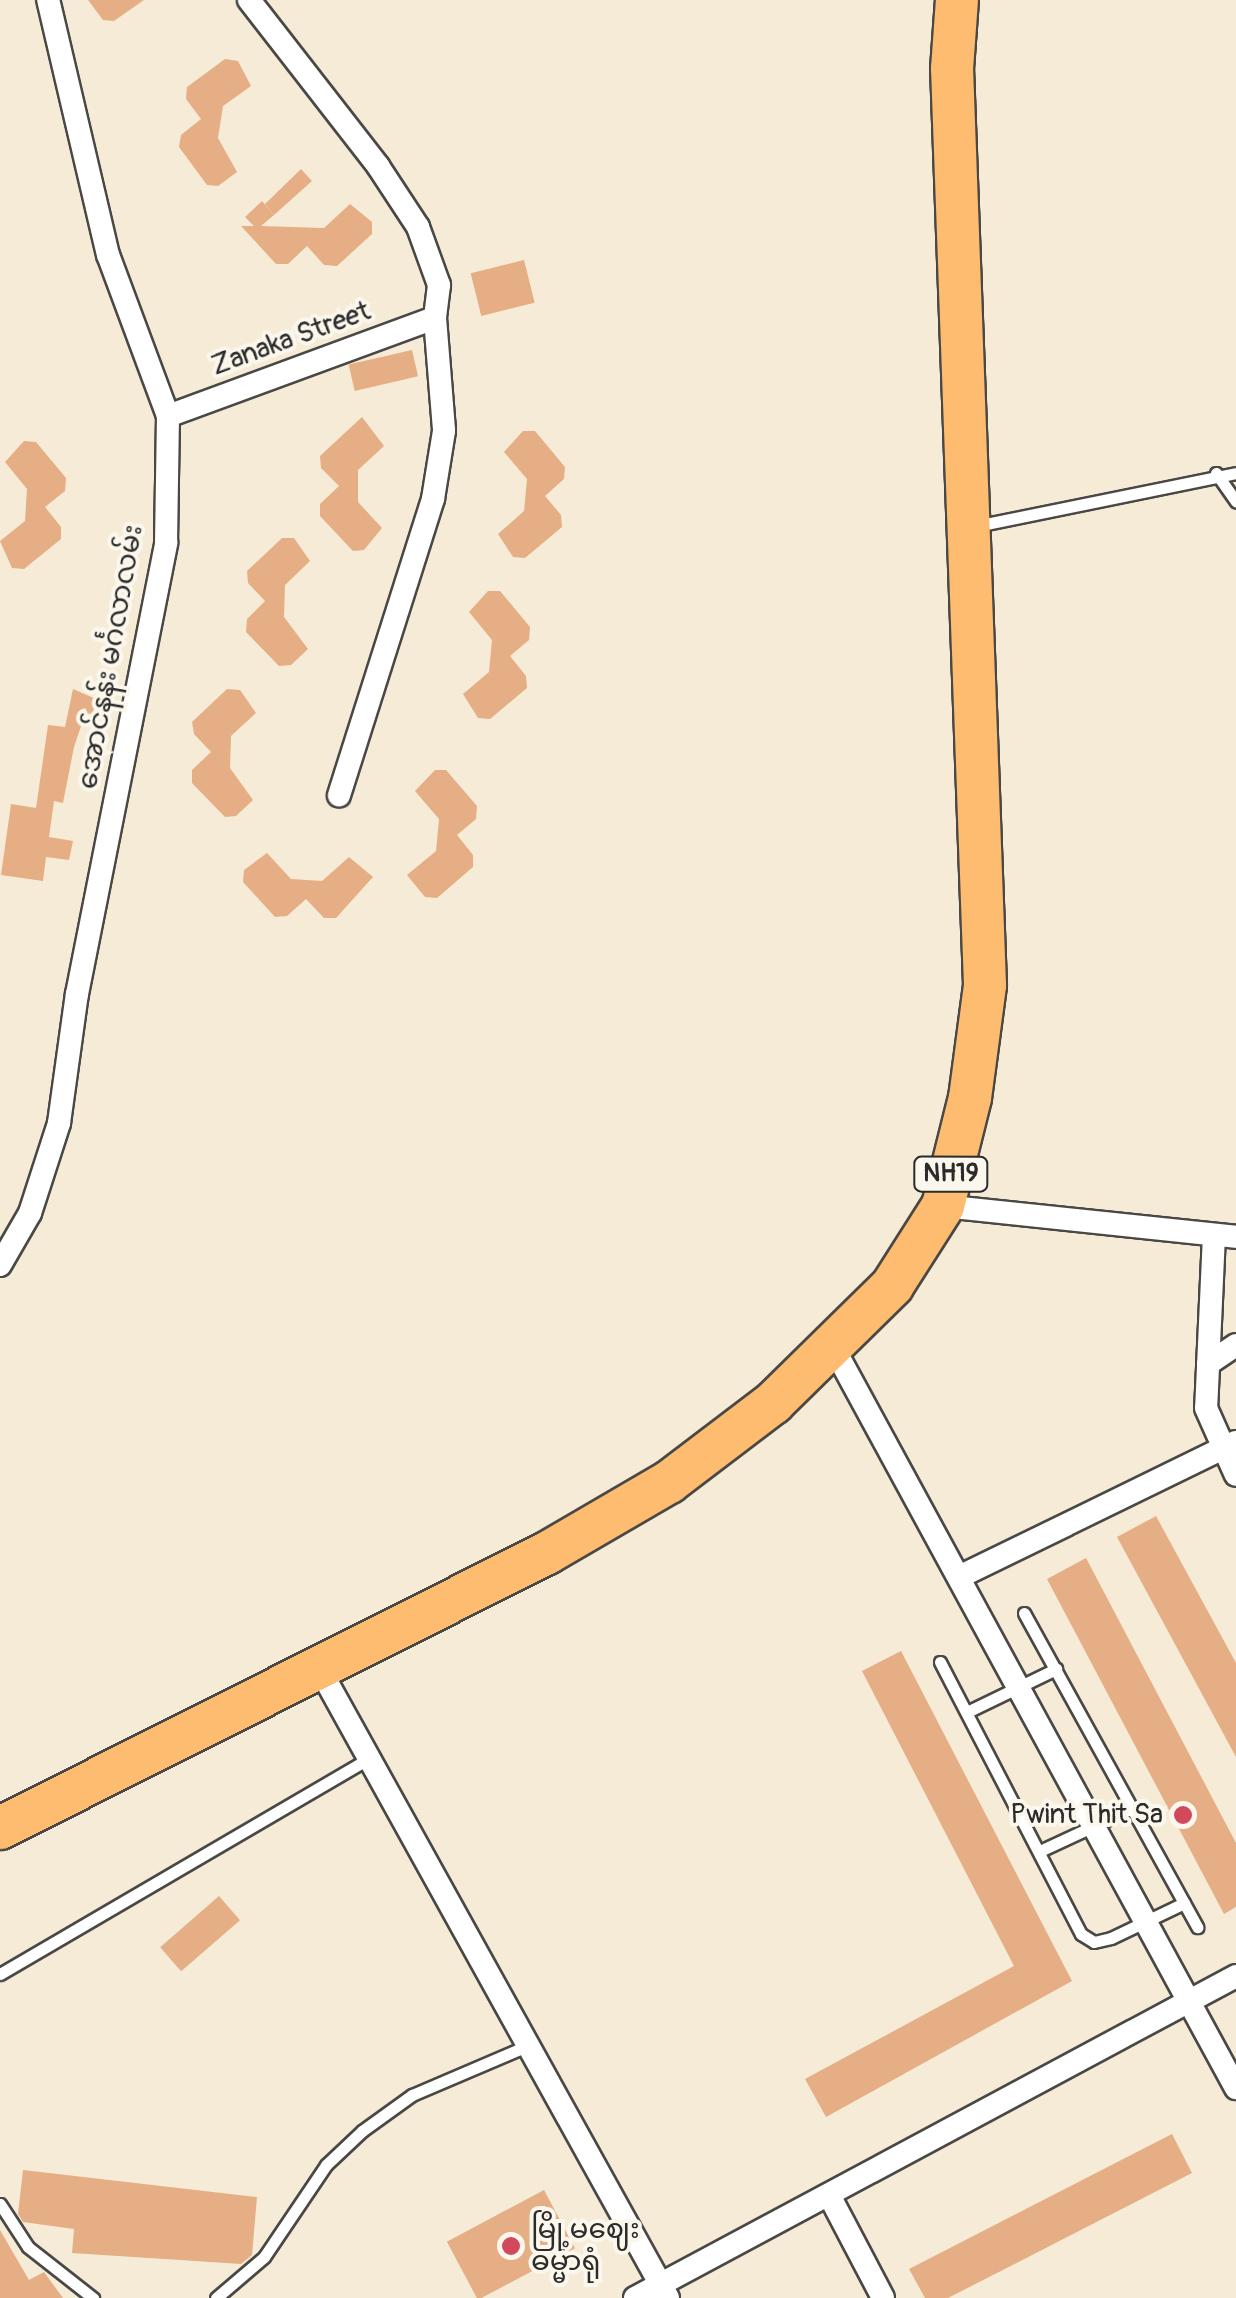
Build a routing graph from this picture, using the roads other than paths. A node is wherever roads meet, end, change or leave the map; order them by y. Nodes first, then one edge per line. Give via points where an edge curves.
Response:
1 (48, 0) edge
2 (248, 0) edge
3 (957, 0) edge
4 (434, 318) junction
5 (168, 416) junction
6 (1216, 472) junction
7 (1236, 472) edge
8 (1236, 502) edge
9 (972, 526) junction
10 (339, 796) dead end
11 (943, 1206) junction
12 (1225, 1236) edge
13 (0, 1265) edge
14 (832, 1344) junction
15 (1236, 1345) edge
16 (1208, 1364) junction
17 (1229, 1445) edge
18 (1236, 1475) edge
19 (958, 1577) junction
20 (1024, 1613) dead end
21 (940, 1662) dead end
22 (319, 1668) junction
23 (1056, 1669) junction
24 (1018, 1686) junction
25 (969, 1710) junction
26 (369, 1758) junction
27 (1132, 1808) junction
28 (1094, 1827) junction
29 (0, 1828) edge
30 (1042, 1850) junction
31 (1184, 1903) junction
32 (1147, 1924) junction
33 (1197, 1926) dead end
34 (0, 1974) edge
35 (1236, 1976) edge
36 (1190, 2002) junction
37 (528, 2045) junction
38 (1236, 2088) edge
39 (829, 2195) junction
40 (0, 2204) edge
41 (665, 2291) edge
42 (92, 2298) edge
43 (216, 2298) edge
44 (635, 2298) edge
45 (882, 2298) edge

1 - 5 street, အောင်နန်း မင်္ဂလာလမ်း via 108,255
2 - 4 street via 418,227 434,259
3 - 9 highway, NH19 via 952,69
4 - 5 street, Zanaka Street
4 - 10 street via 444,431 433,498
5 - 13 street, အောင်နန်း မင်္ဂလာလမ်း via 166,543 59,1123 30,1213
6 - 7 lane
6 - 8 lane
6 - 9 lane
9 - 11 highway, NH19 via 984,985 970,1098
11 - 12 street
11 - 14 highway, NH19 via 892,1286
12 - 16 street
14 - 19 street
14 - 22 highway, NH19 via 773,1403 670,1482 547,1553
15 - 16 street
16 - 17 street via 1206,1408
17 - 18 street
17 - 19 street
19 - 24 street
20 - 23 lane
21 - 25 lane
22 - 26 street
22 - 29 highway, NH19
23 - 24 lane
23 - 27 lane
24 - 25 lane
24 - 28 street
25 - 30 lane
26 - 34 lane
26 - 37 street
27 - 28 lane
27 - 31 lane
28 - 30 lane
28 - 32 street
30 - 32 lane via 1082,1934 1094,1942
31 - 32 lane
31 - 33 lane
32 - 36 street
35 - 36 street
36 - 38 street
36 - 39 street
37 - 41 street
37 - 43 lane via 412,2095 362,2131 326,2165 264,2257
39 - 41 street
39 - 45 street
40 - 42 lane via 28,2247
41 - 44 street

